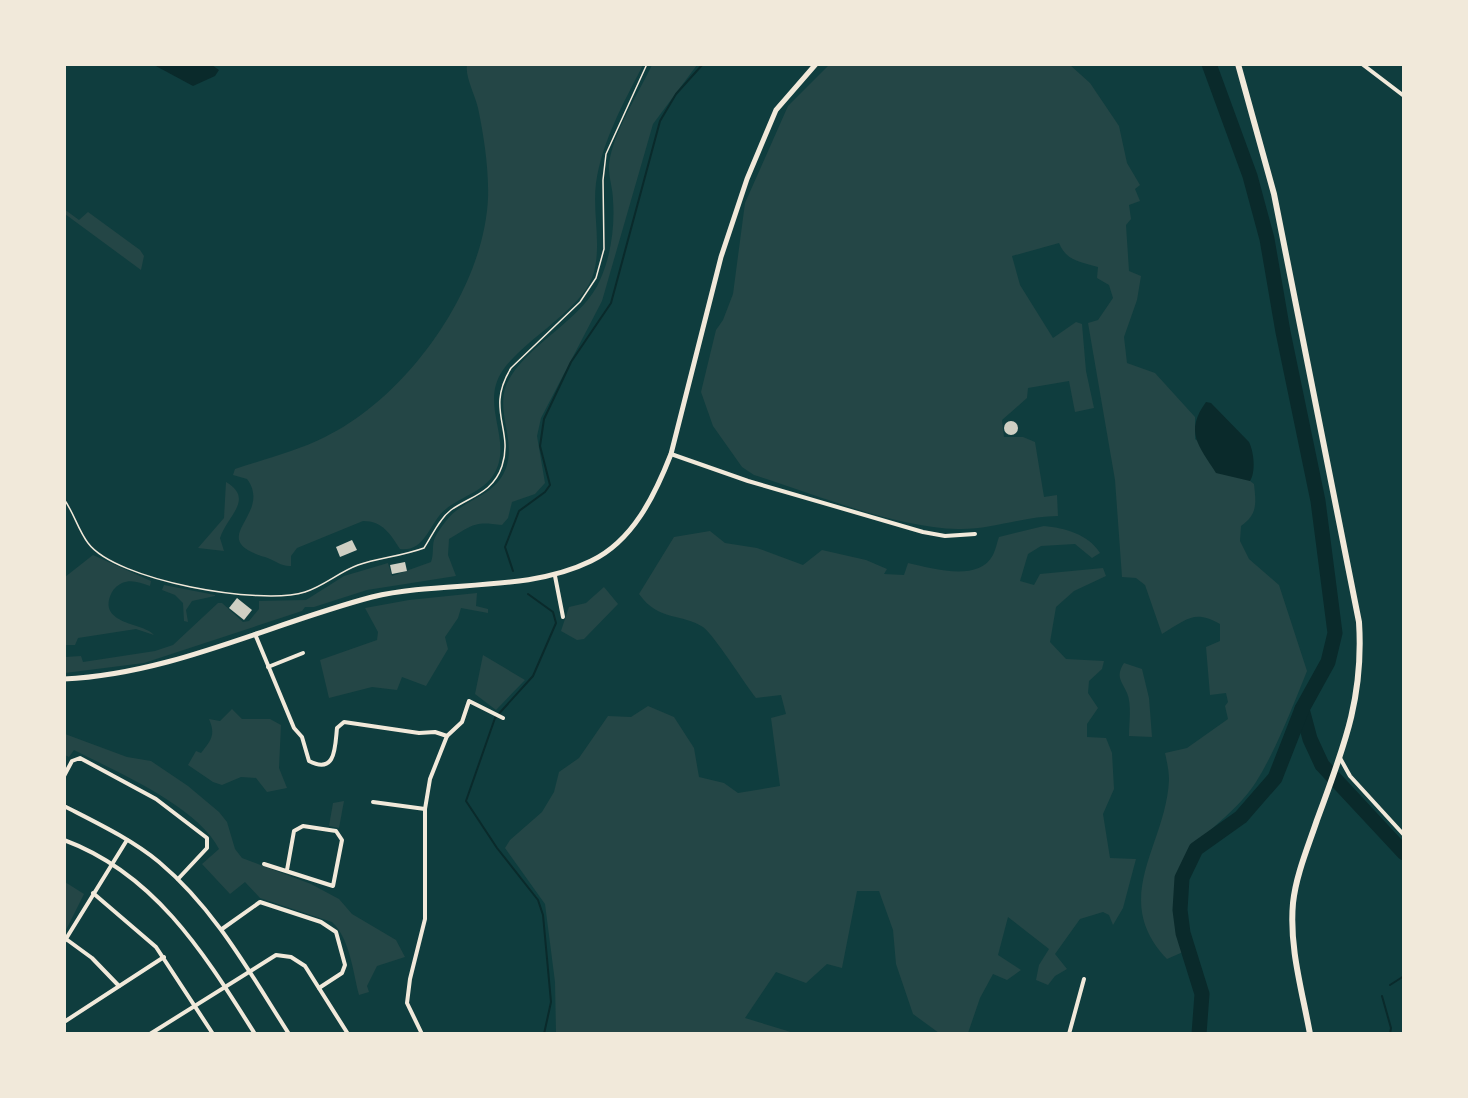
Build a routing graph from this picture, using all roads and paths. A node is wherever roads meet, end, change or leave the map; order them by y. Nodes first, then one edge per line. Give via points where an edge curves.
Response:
1 (647, 64) edge
2 (816, 64) edge
3 (1238, 64) edge
4 (1362, 64) edge
5 (1404, 96) edge
6 (671, 454) junction
7 (64, 499) edge
8 (975, 534) dead end
9 (555, 576) junction
10 (563, 617) dead end
11 (255, 634) junction
12 (303, 652) dead end
13 (268, 667) junction
14 (64, 679) edge
15 (500, 716) dead end
16 (447, 736) junction
17 (1340, 758) junction
18 (64, 776) edge
19 (373, 802) dead end
20 (64, 806) edge
21 (425, 809) junction
22 (1404, 835) edge
23 (64, 840) edge
24 (127, 840) junction
25 (112, 864) junction
26 (264, 864) dead end
27 (286, 870) junction
28 (178, 879) junction
29 (93, 893) junction
30 (222, 929) junction
31 (65, 940) edge
32 (164, 957) junction
33 (248, 970) junction
34 (1084, 979) dead end
35 (119, 986) junction
36 (225, 986) junction
37 (319, 988) junction
38 (195, 1005) junction
39 (64, 1022) edge
40 (150, 1034) edge
41 (213, 1034) edge
42 (255, 1034) edge
43 (289, 1034) edge
44 (348, 1034) edge
45 (422, 1034) edge
46 (1069, 1034) edge
47 (1310, 1034) edge

1 - 7 path via 606,154 604,249 596,278 580,302 511,368 503,381 498,407 505,454 497,478 488,489 443,518 424,548 361,564 304,593 270,597 230,593 172,584 104,555 88,544
2 - 6 main road via 776,110 747,179 721,257
3 - 17 main road via 1274,195 1359,622 1360,676 1355,711
4 - 5 street
6 - 8 street via 885,522 945,536
6 - 9 main road via 648,505 627,534 591,561
9 - 10 street
9 - 11 main road via 422,588 373,597
11 - 13 street
11 - 14 main road via 135,671
12 - 13 street
13 - 16 street via 294,728 302,737 309,761 318,766 334,757 337,728 344,722
15 - 16 street via 469,701 462,722
16 - 21 street via 430,779
17 - 22 street via 1350,776
17 - 47 main road via 1293,901 1292,939
18 - 28 street via 72,761 80,758 156,799 207,838 207,848
19 - 21 street
20 - 24 street
21 - 45 street via 425,919 407,1003
23 - 25 street
24 - 25 street
24 - 28 street
25 - 29 street
25 - 36 street via 173,915
26 - 27 street
27 - 27 street via 333,886 342,840 336,831 303,825 294,831
28 - 30 street
29 - 31 street
29 - 32 street via 142,933
30 - 33 street
30 - 37 street via 260,902 330,927 340,941 345,965 342,973
31 - 35 street via 92,958
32 - 35 street
32 - 38 street
33 - 36 street
33 - 37 street via 276,955 291,957 305,966
33 - 43 street
34 - 46 street
35 - 39 street
36 - 38 street
36 - 42 street
37 - 44 street
38 - 40 street
38 - 41 street

